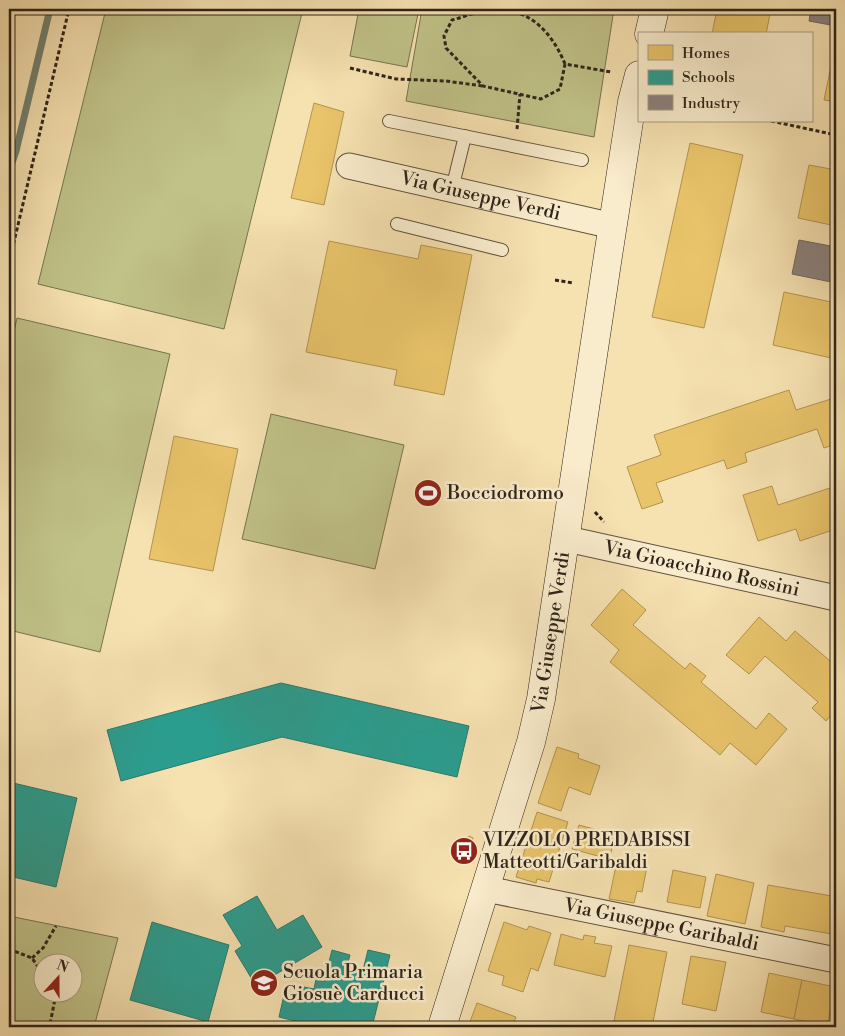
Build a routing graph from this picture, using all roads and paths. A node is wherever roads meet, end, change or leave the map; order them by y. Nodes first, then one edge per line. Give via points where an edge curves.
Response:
1 (69, 9) edge
2 (655, 9) edge
3 (649, 32) edge
4 (566, 64) junction
5 (350, 68) dead end
6 (611, 72) dead end
7 (638, 79) edge
8 (484, 86) junction
9 (520, 94) junction
10 (389, 121) dead end
11 (775, 122) edge
12 (836, 135) edge
13 (465, 136) junction
14 (516, 147) junction
15 (582, 160) dead end
16 (350, 166) dead end
17 (452, 189) junction
18 (397, 224) dead end
19 (613, 226) junction
20 (502, 250) dead end
21 (9, 263) edge
22 (555, 280) dead end
23 (573, 283) dead end
24 (589, 505) dead end
25 (609, 527) dead end
26 (566, 539) junction
27 (836, 598) edge
28 (486, 889) junction
29 (56, 926) dead end
30 (9, 949) edge
31 (36, 954) edge
32 (32, 958) edge
33 (836, 960) edge
34 (54, 1004) edge
35 (51, 1026) edge
36 (45, 1027) edge
37 (442, 1027) edge

1 - 21 path
2 - 3 street
4 - 6 path
4 - 8 path via 549,32 534,19 490,10 452,20 444,36 446,48
4 - 9 path via 560,89 541,99
5 - 8 path via 396,79
7 - 19 street, Via Giuseppe Verdi
8 - 9 path
9 - 14 path
10 - 13 lane
11 - 12 path
13 - 14 lane
13 - 17 lane
14 - 15 lane
16 - 17 street, Via Giuseppe Verdi
17 - 19 street, Via Giuseppe Verdi
18 - 20 lane
19 - 26 street, Via Giuseppe Verdi
22 - 23 path
24 - 25 path
26 - 27 street, Via Gioacchino Rossini
26 - 28 street, Via Giuseppe Verdi via 537,720
28 - 33 street, Via Giuseppe Garibaldi
28 - 37 street, Via Giuseppe Verdi
29 - 31 path
30 - 32 path
34 - 35 path
35 - 36 path

